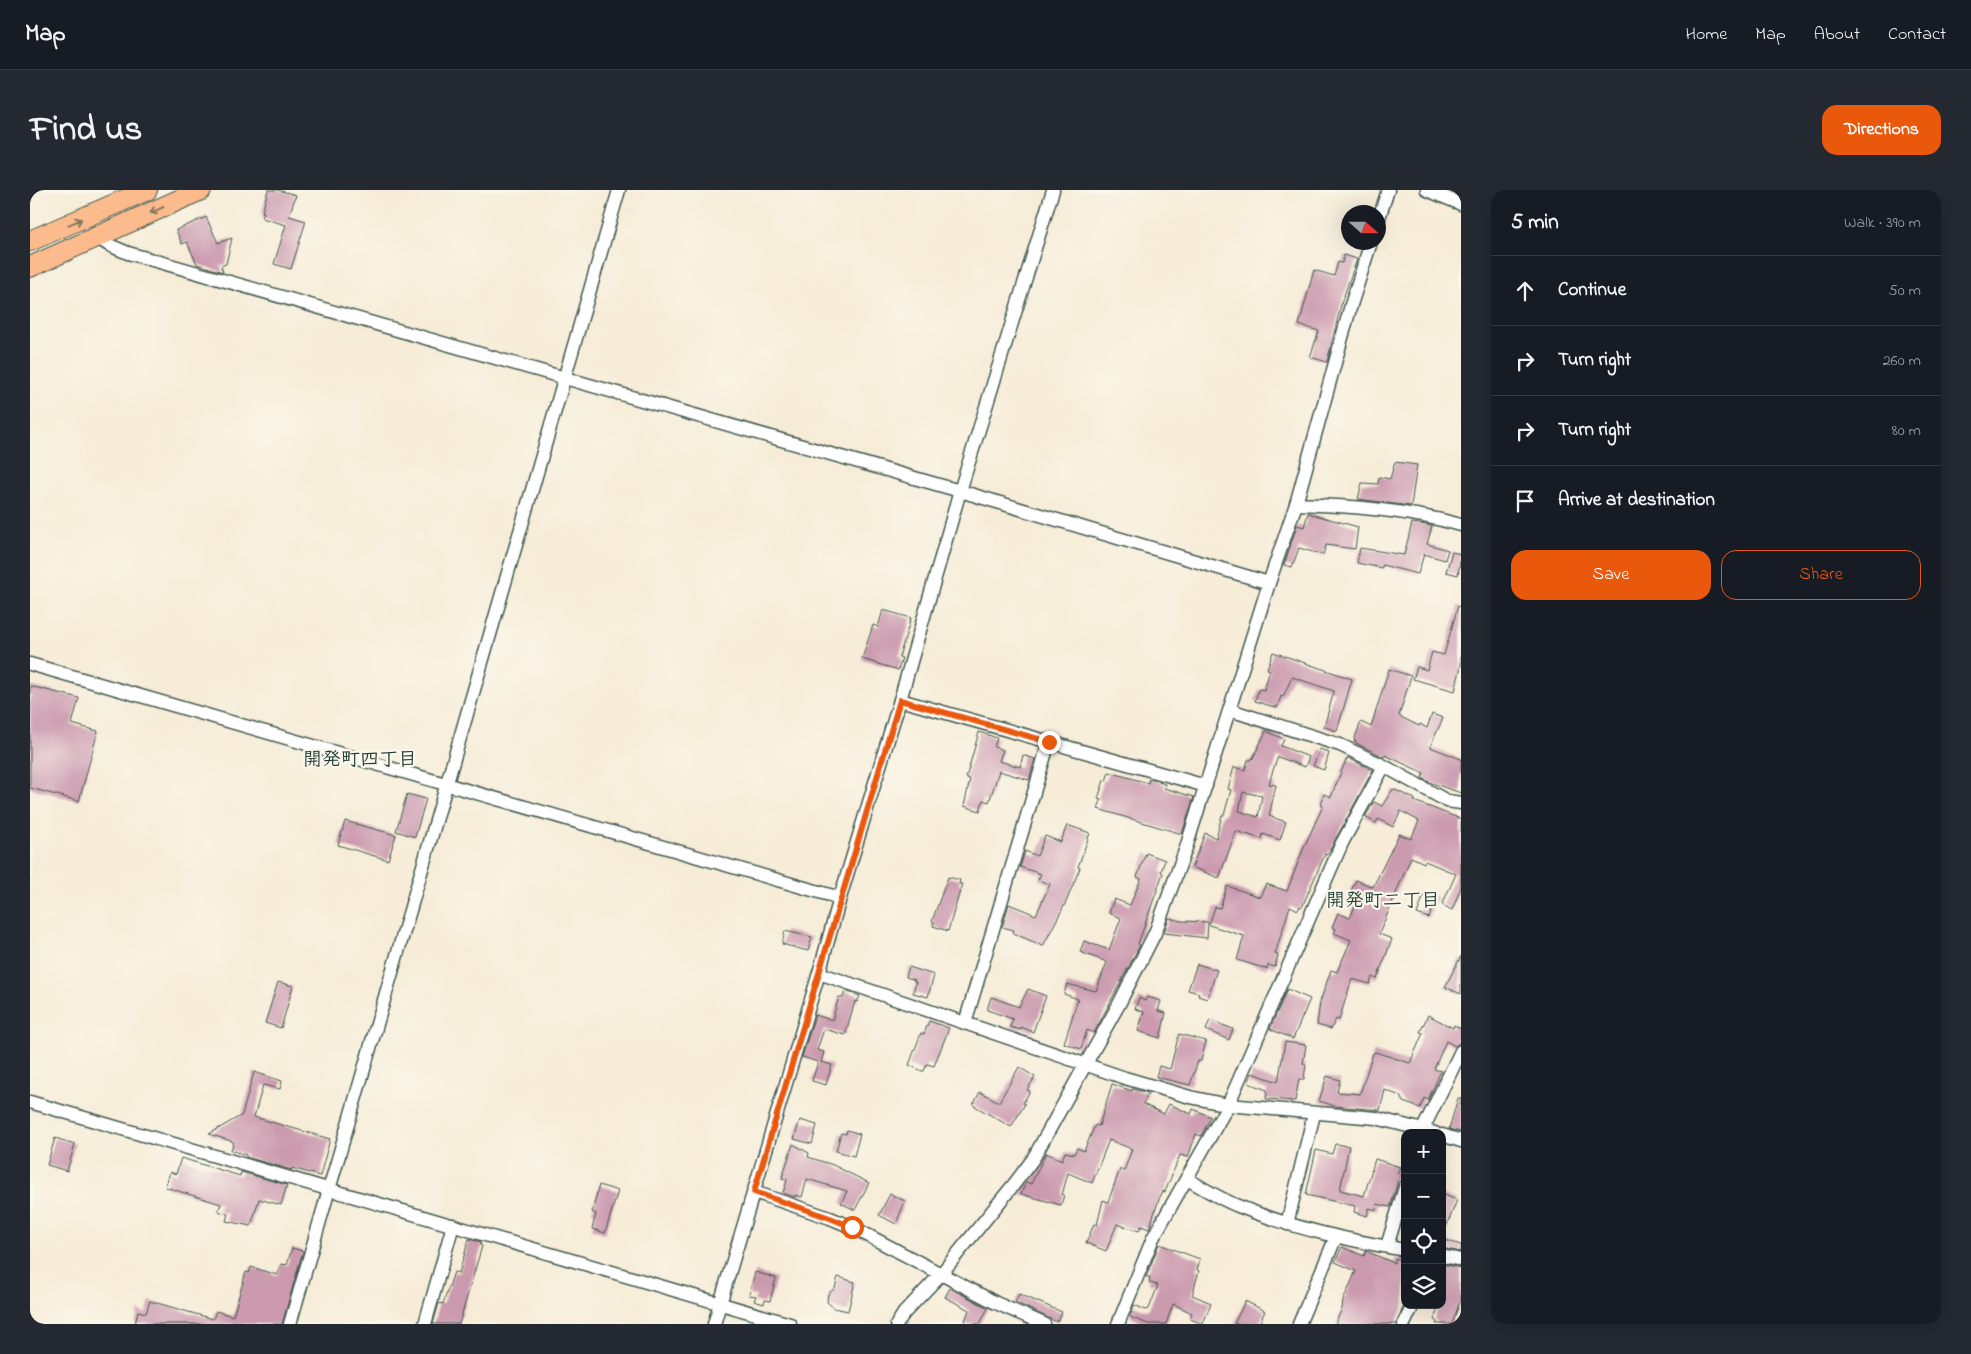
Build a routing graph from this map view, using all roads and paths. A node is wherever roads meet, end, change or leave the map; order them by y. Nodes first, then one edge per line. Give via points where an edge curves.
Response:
1 (147, 190) edge
2 (201, 190) edge
3 (619, 190) edge
4 (1053, 190) edge
5 (1388, 190) edge
6 (1427, 190) edge
7 (1461, 204) edge
8 (1383, 205) edge
9 (96, 238) junction
10 (30, 241) edge
11 (1368, 250) edge
12 (30, 267) edge
13 (566, 377) junction
14 (960, 491) junction
15 (1296, 504) junction
16 (1461, 525) edge
17 (1268, 583) junction
18 (30, 664) edge
19 (900, 700) junction
20 (1230, 710) junction
21 (1049, 742) junction
22 (1384, 766) junction
23 (447, 783) junction
24 (1206, 786) junction
25 (1461, 803) edge
26 (840, 898) junction
27 (819, 973) junction
28 (964, 1023) junction
29 (1461, 1051) edge
30 (1085, 1065) junction
31 (30, 1102) edge
32 (1228, 1105) junction
33 (1314, 1114) junction
34 (1415, 1129) edge
35 (1423, 1129) edge
36 (1446, 1136) edge
37 (1461, 1141) edge
38 (1187, 1179) junction
39 (329, 1191) junction
40 (754, 1192) junction
41 (1401, 1200) edge
42 (1287, 1224) junction
43 (453, 1225) junction
44 (1336, 1237) junction
45 (1387, 1246) junction
46 (1401, 1249) edge
47 (1446, 1257) edge
48 (1461, 1260) edge
49 (941, 1274) junction
50 (720, 1302) junction
51 (1411, 1309) edge
52 (1407, 1323) edge
53 (290, 1324) edge
54 (424, 1324) edge
55 (714, 1324) edge
56 (790, 1324) edge
57 (897, 1324) edge
58 (1044, 1324) edge
59 (1118, 1324) edge
60 (1299, 1324) edge

10 -> 1 highway
2 -> 9 highway
3 - 13 street
4 - 14 street
5 - 8 street
6 - 7 street
9 - 12 highway
9 - 13 street via 128,253
11 - 15 street
13 - 14 street
13 - 23 street
14 - 17 street
14 - 19 street
15 - 16 street via 1435,517
15 - 17 street
17 - 20 street
18 - 23 street
19 - 21 street
19 - 26 street
20 - 22 street via 1340,745
20 - 24 street
21 - 24 street
21 - 28 street
22 - 25 street via 1448,801
22 - 32 street via 1342,843
23 - 26 street
23 - 39 street
24 - 30 street via 1155,933
26 - 27 street
27 - 28 street
27 - 40 street
28 - 30 street
29 - 35 street
30 - 32 street via 1190,1097
30 - 49 street via 1033,1159
31 - 39 street
32 - 33 street
32 - 38 street
33 - 34 street via 1376,1118
33 - 42 street
36 - 37 street
38 - 42 street via 1236,1205
38 - 59 street via 1153,1238
39 - 43 street
39 - 53 street
40 - 49 street via 844,1224
40 - 50 street
41 - 45 street
42 - 44 street
43 - 50 street
43 - 54 street
44 - 45 street
44 - 60 street
45 - 46 street
47 - 48 street
49 - 57 street
49 - 58 street
50 - 55 street
50 - 56 street
51 - 52 street

